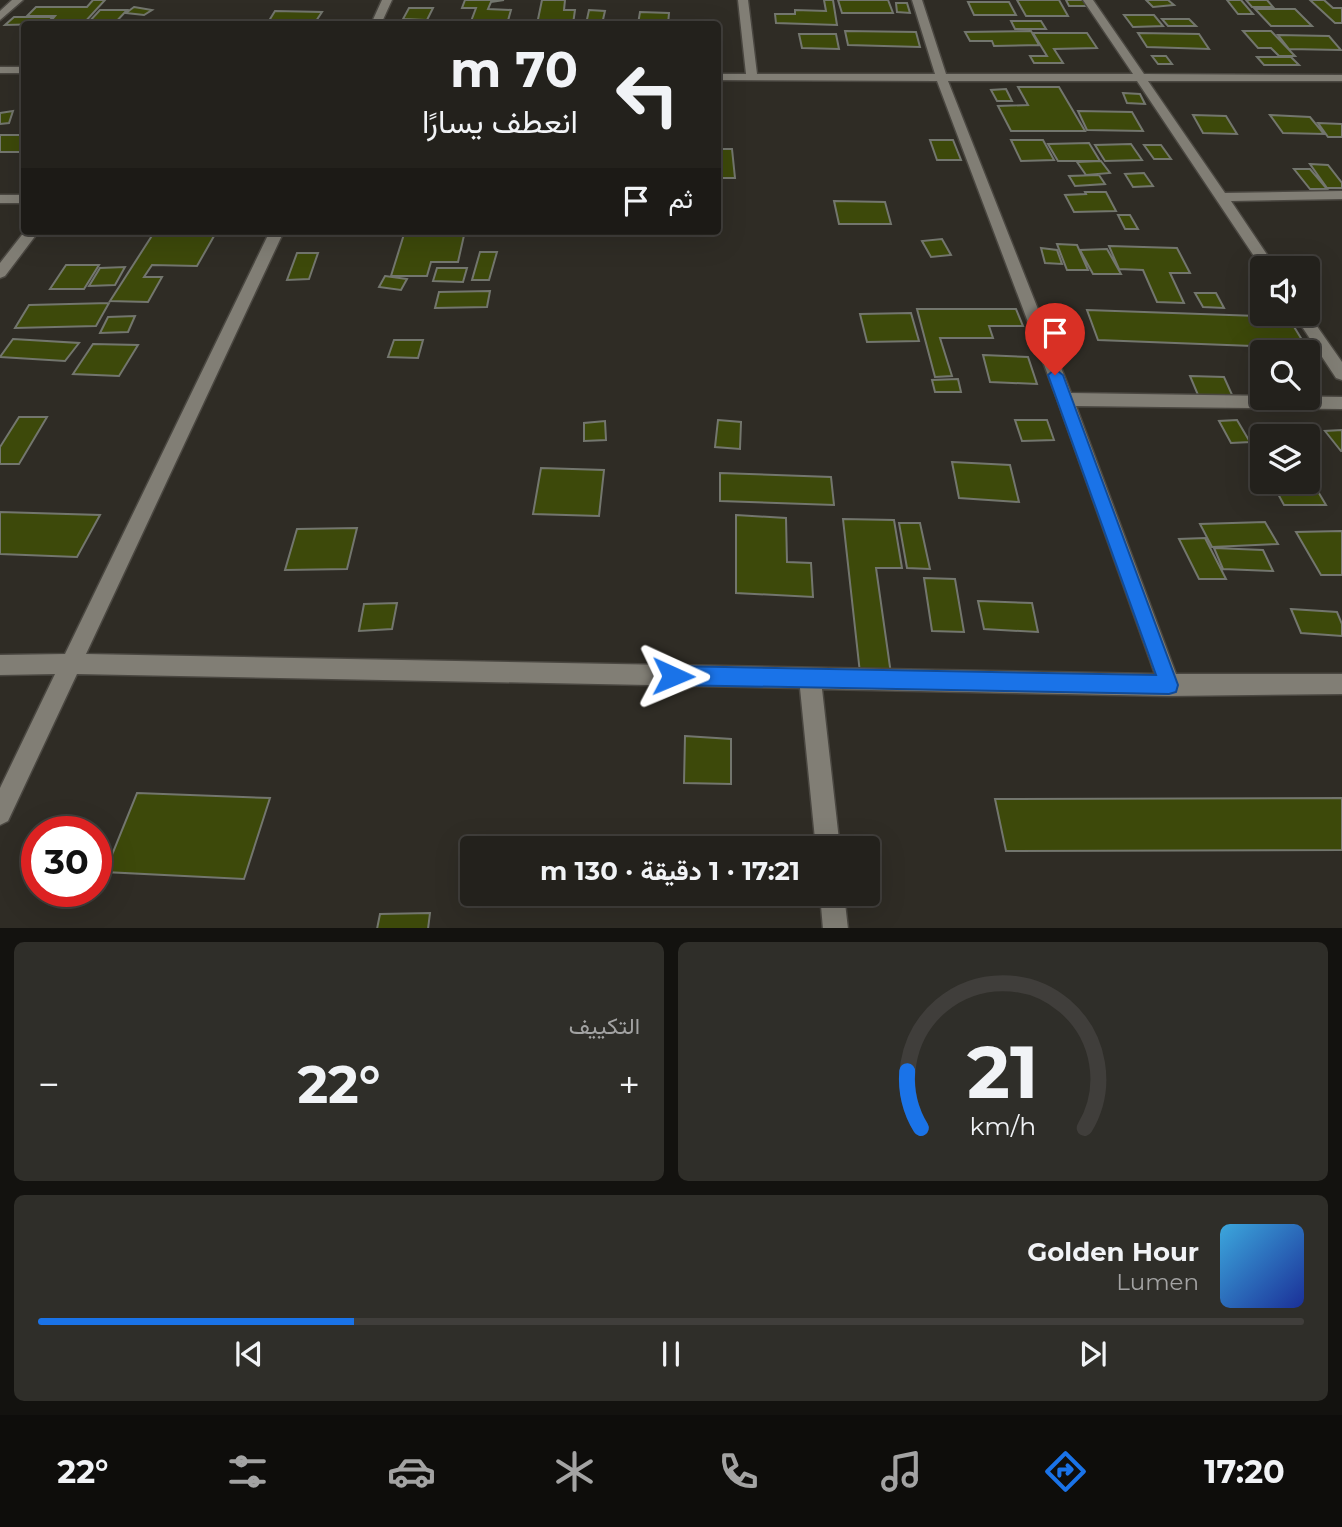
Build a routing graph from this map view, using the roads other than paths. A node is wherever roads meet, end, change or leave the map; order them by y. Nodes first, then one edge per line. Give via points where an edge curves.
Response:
1 (18, 0) edge
2 (387, 0) edge
3 (743, 0) edge
4 (917, 0) edge
5 (1088, 0) edge
6 (0, 17) edge
7 (377, 21) edge
8 (0, 70) edge
9 (21, 71) edge
10 (721, 77) edge
11 (752, 78) junction
12 (942, 79) junction
13 (1342, 79) edge
14 (1142, 80) junction
15 (1342, 194) edge
16 (1220, 197) junction
17 (0, 199) edge
18 (21, 199) edge
19 (29, 235) edge
20 (275, 235) edge
21 (1261, 256) edge
22 (0, 273) edge
23 (1309, 326) edge
24 (1342, 374) edge
25 (1065, 399) junction
26 (1342, 403) edge
27 (71, 664) junction
28 (0, 665) edge
29 (810, 679) junction
30 (1342, 684) edge
31 (1169, 685) junction
32 (0, 813) edge
33 (827, 836) edge
34 (833, 906) edge
35 (836, 928) edge

1 - 6 street
2 - 7 street
3 - 11 street
4 - 12 street
5 - 14 street
8 - 9 street
10 - 11 street
11 - 12 street
12 - 14 street
12 - 25 street
13 - 14 street
14 - 16 street
15 - 16 street
16 - 21 street
17 - 18 street
19 - 22 street
20 - 27 street
23 - 24 street
25 - 26 street
25 - 31 street
27 - 28 street
27 - 29 street
27 - 32 street
29 - 31 street
29 - 33 street
30 - 31 street
34 - 35 street

